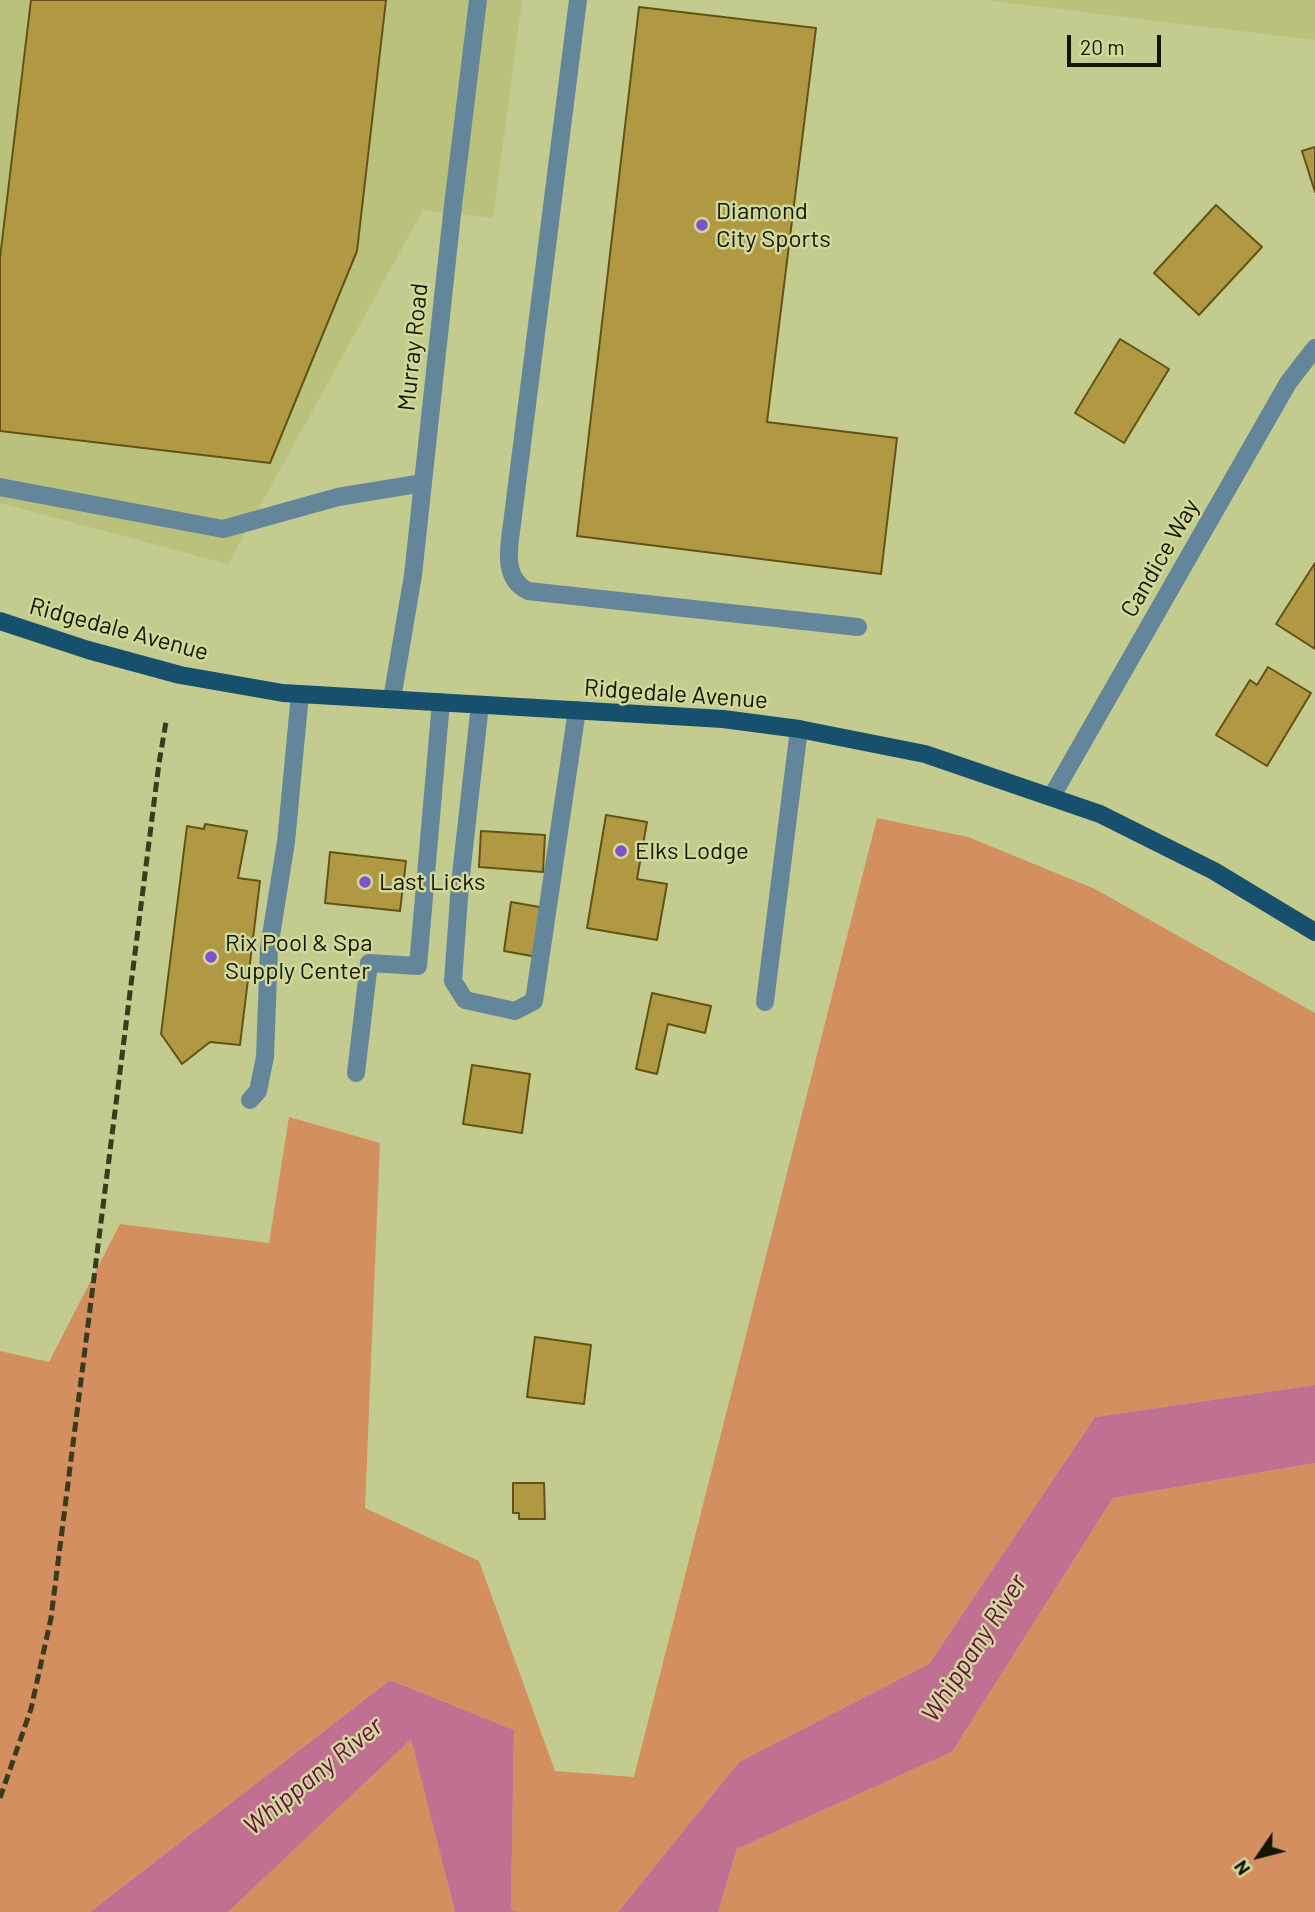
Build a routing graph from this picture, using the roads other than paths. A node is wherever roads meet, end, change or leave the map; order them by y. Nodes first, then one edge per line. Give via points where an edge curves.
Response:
1 (478, 0) edge
2 (578, 0) edge
3 (1315, 348) edge
4 (423, 483) junction
5 (0, 487) edge
6 (0, 621) edge
7 (858, 627) dead end
8 (300, 694) junction
9 (392, 699) junction
10 (441, 702) junction
11 (480, 705) junction
12 (577, 710) junction
13 (799, 729) junction
14 (1052, 796) junction
15 (1315, 932) edge
16 (765, 1002) dead end
17 (356, 1073) dead end
18 (250, 1100) dead end

1 - 4 street, Murray Road
2 - 7 street via 513,516 509,569 516,585 528,591
3 - 14 street, Candice Way via 1288,383
4 - 5 street via 338,497 223,528
4 - 9 street, Murray Road
6 - 8 main road, Ridgedale Avenue via 180,675
8 - 9 main road, Ridgedale Avenue
8 - 18 street via 286,842 269,948 265,1057 258,1091
9 - 10 main road, Ridgedale Avenue
10 - 11 main road, Ridgedale Avenue
10 - 17 street via 418,966 369,962
11 - 12 main road, Ridgedale Avenue
11 - 12 street via 453,981 465,1000 515,1011 534,1001
12 - 13 main road, Ridgedale Avenue
13 - 14 main road, Ridgedale Avenue via 925,754
13 - 16 street
14 - 15 main road, Ridgedale Avenue via 1100,814 1214,872

